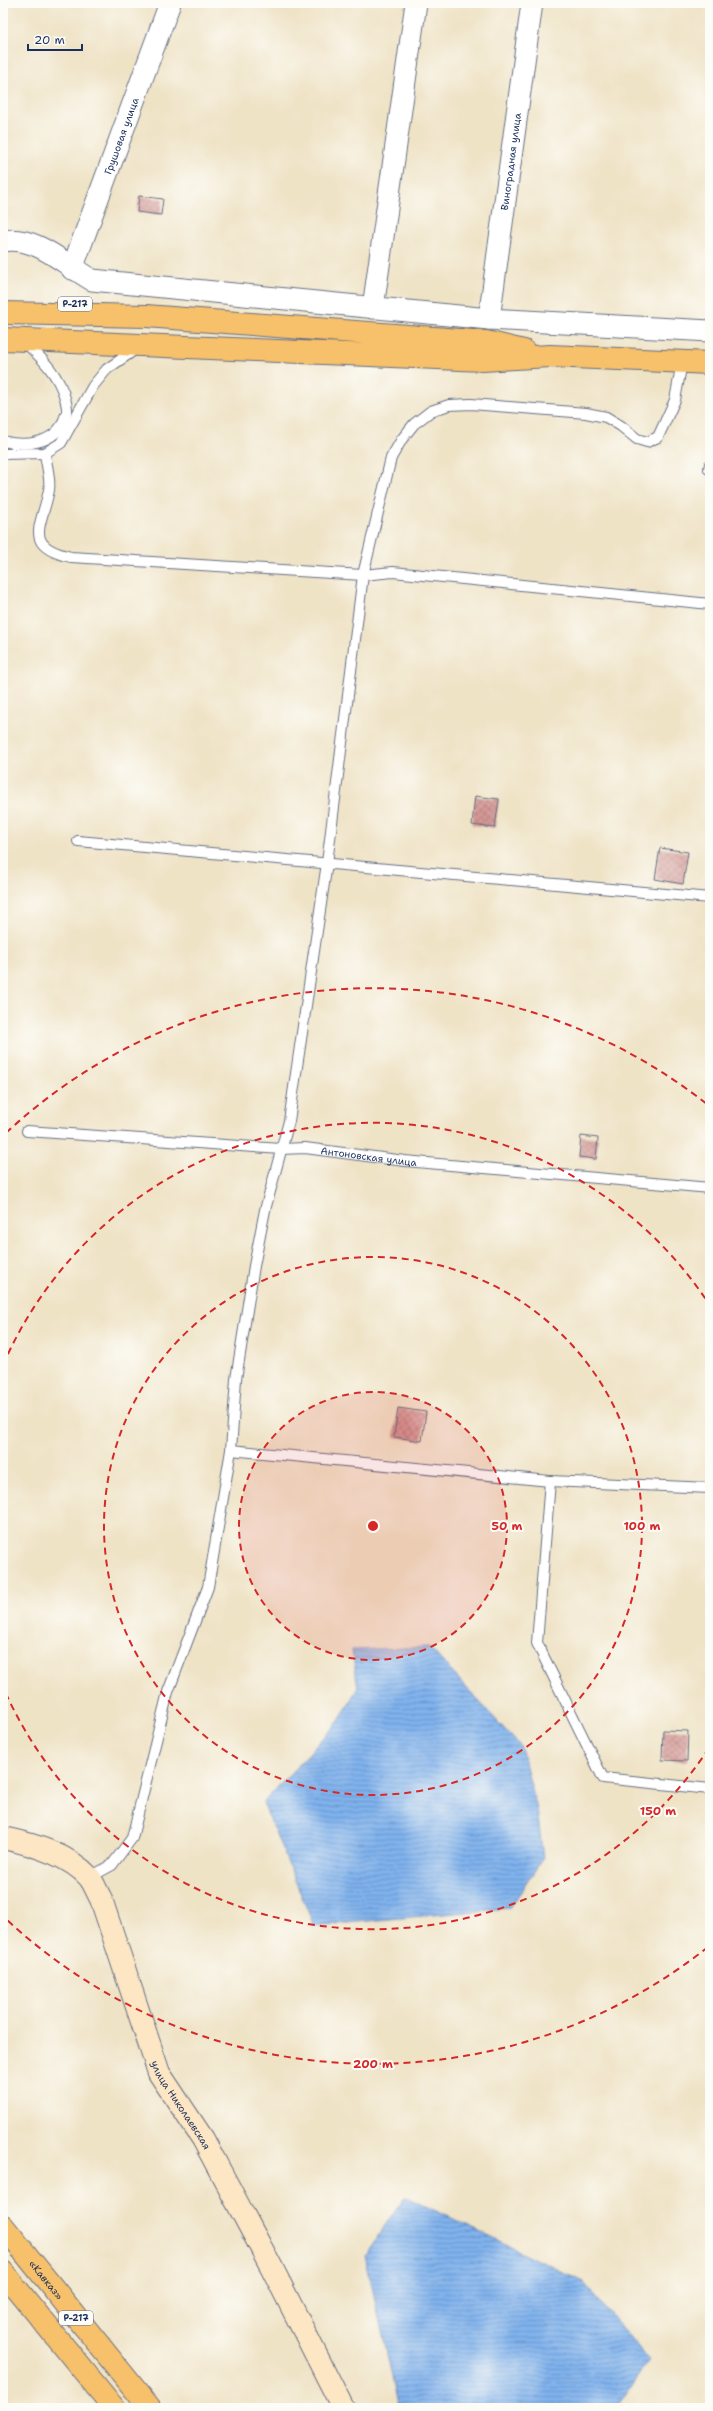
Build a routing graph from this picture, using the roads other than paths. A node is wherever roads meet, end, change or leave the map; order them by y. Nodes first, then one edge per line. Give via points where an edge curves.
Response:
1 (170, 3) edge
2 (416, 3) edge
3 (532, 3) edge
4 (3, 241) edge
5 (72, 269) junction
6 (3, 299) edge
7 (373, 308) junction
8 (3, 314) edge
9 (146, 316) junction
10 (489, 319) junction
11 (710, 331) edge
12 (9, 338) edge
13 (146, 344) junction
14 (550, 356) junction
15 (682, 362) junction
16 (710, 363) edge
17 (3, 441) edge
18 (45, 453) junction
19 (3, 454) edge
20 (710, 464) edge
21 (710, 469) edge
22 (363, 575) junction
23 (710, 604) edge
24 (78, 841) dead end
25 (327, 863) junction
26 (710, 898) edge
27 (27, 1131) dead end
28 (281, 1149) junction
29 (710, 1188) edge
30 (231, 1450) junction
31 (550, 1481) junction
32 (710, 1488) edge
33 (710, 1789) edge
34 (3, 1838) edge
35 (90, 1878) junction
36 (3, 2226) edge
37 (3, 2272) edge
38 (114, 2408) edge
39 (150, 2408) edge
40 (342, 2408) edge

1 - 5 street, Грушовая улица
2 - 7 street
3 - 10 street, Виноградная улица
4 - 5 street via 11,239 37,245
5 - 7 street via 92,280
6 - 9 main road, Р-217 via 89,305
7 - 10 street
8 - 9 main road, Р-217
9 - 14 main road via 486,342
10 - 11 street
12 - 13 main road
12 - 17 lane via 42,357 64,394 68,410 62,425 50,437 17,445
13 - 14 main road via 483,360
13 - 18 lane via 107,368 80,407 61,443
14 - 15 main road
15 - 16 main road
15 - 22 lane via 675,400 658,437 647,442 637,440 606,417 586,413 471,404 449,405 431,411 414,424 391,458
18 - 19 lane
18 - 22 lane via 49,488 38,532 42,544 54,553 72,557
20 - 21 lane
22 - 23 lane via 401,572
22 - 25 lane
24 - 25 lane
25 - 26 lane
25 - 28 lane via 289,1121
27 - 28 lane, Антоновская улица
28 - 29 lane, Антоновская улица via 305,1148 405,1161
28 - 30 lane via 254,1266 236,1380
30 - 31 lane
30 - 35 lane via 208,1587 168,1692 132,1838 112,1865
31 - 32 lane
31 - 33 lane via 537,1643 603,1778
34 - 35 street, улица Николаевская via 53,1853 74,1864
35 - 40 street, улица Николаевская via 101,1899 159,2073 203,2139 272,2268
36 - 39 main road, «Кавказ» / Р-217
37 - 38 main road, Р-217

